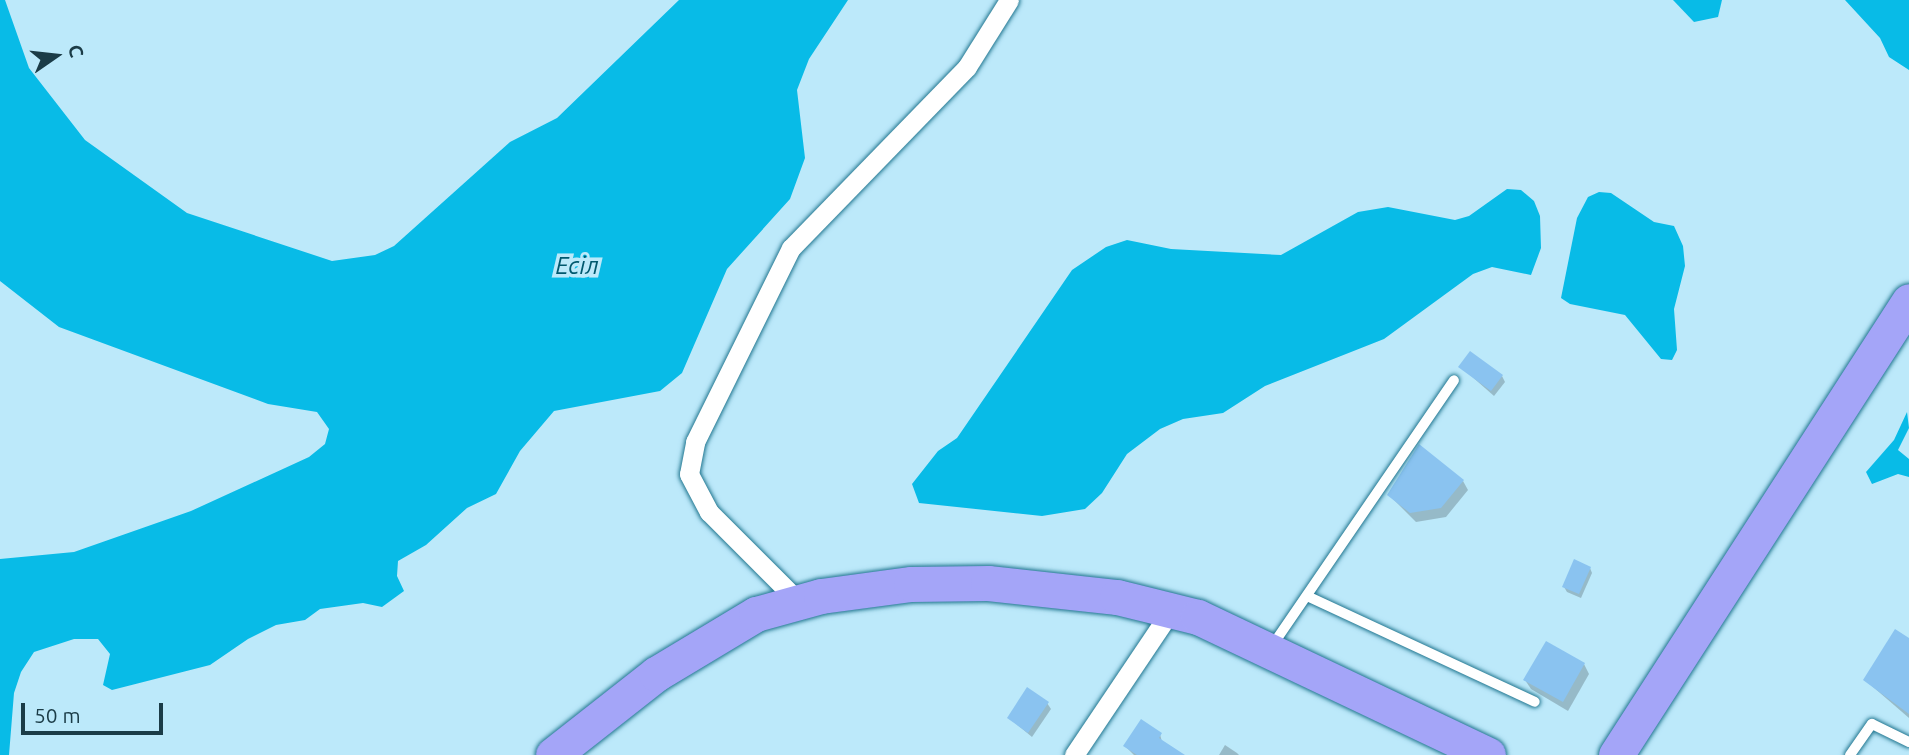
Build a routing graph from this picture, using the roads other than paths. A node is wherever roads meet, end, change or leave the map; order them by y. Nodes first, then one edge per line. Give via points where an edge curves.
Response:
1 (1009, 0) edge
2 (1909, 301) edge
3 (1454, 380) dead end
4 (1307, 596) junction
5 (798, 601) junction
6 (1172, 609) junction
7 (1270, 650) junction
8 (1535, 702) dead end
9 (1909, 742) edge
10 (1077, 754) edge
11 (553, 755) edge
12 (1488, 755) edge
13 (1616, 755) edge
14 (1850, 755) edge

1 - 5 street via 967,67 791,248 695,442 689,474 702,502
2 - 13 highway
3 - 4 lane
4 - 7 lane
4 - 8 lane
5 - 6 highway via 911,584 988,583 1117,597
5 - 11 highway via 756,614 656,674
6 - 7 highway
6 - 10 street
7 - 12 highway
9 - 14 lane via 1872,724

